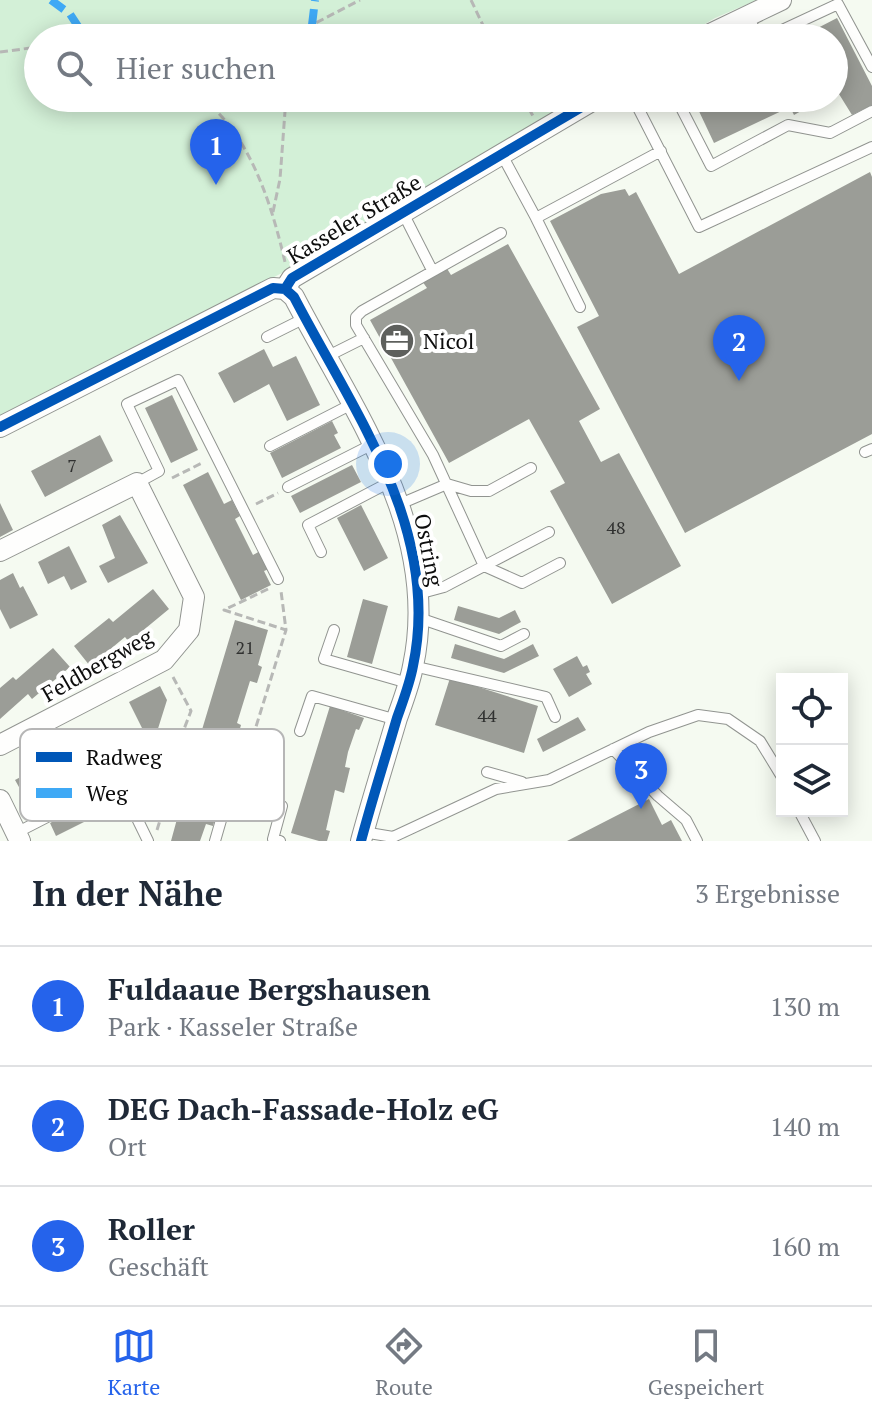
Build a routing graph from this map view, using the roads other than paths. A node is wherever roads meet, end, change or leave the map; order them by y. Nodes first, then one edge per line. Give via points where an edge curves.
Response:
1 (781, 0) edge
2 (748, 15) junction
3 (730, 24) edge
4 (752, 24) edge
5 (795, 24) edge
6 (872, 67) edge
7 (872, 111) edge
8 (574, 112) edge
9 (640, 112) edge
10 (686, 112) edge
11 (872, 147) edge
12 (661, 151) junction
13 (502, 155) junction
14 (403, 213) junction
15 (536, 218) junction
16 (501, 233) dead end
17 (432, 270) junction
18 (288, 283) junction
19 (580, 307) dead end
20 (305, 318) junction
21 (267, 337) dead end
22 (364, 338) junction
23 (325, 358) junction
24 (352, 404) junction
25 (0, 427) edge
26 (373, 444) junction
27 (270, 446) dead end
28 (531, 468) dead end
29 (392, 481) junction
30 (447, 484) junction
31 (288, 487) road end
32 (139, 488) junction
33 (400, 504) junction
34 (549, 532) dead end
35 (0, 551) edge
36 (321, 552) dead end
37 (560, 563) dead end
38 (484, 566) junction
39 (278, 579) dead end
40 (418, 594) junction
41 (419, 618) junction
42 (334, 630) dead end
43 (524, 634) dead end
44 (411, 674) junction
45 (555, 717) dead end
46 (397, 720) junction
47 (31, 729) edge
48 (300, 731) dead end
49 (20, 735) edge
50 (0, 745) edge
51 (613, 749) junction
52 (776, 767) edge
53 (487, 772) dead end
54 (528, 784) junction
55 (0, 800) edge
56 (802, 817) edge
57 (45, 821) edge
58 (139, 821) edge
59 (221, 821) edge
60 (278, 821) edge
61 (18, 837) edge
62 (362, 837) edge
63 (150, 841) edge
64 (215, 841) edge
65 (280, 841) edge
66 (697, 841) edge
67 (815, 841) edge

1 - 2 street
2 - 3 street
2 - 4 lane
5 - 6 lane via 838,4
7 - 10 lane via 830,133 788,125 711,166
8 - 13 street, Kasseler Straße
9 - 12 lane
11 - 12 lane via 699,227
12 - 15 lane
13 - 14 street, Kasseler Straße
13 - 15 lane
14 - 17 lane
14 - 18 street, Kasseler Straße
15 - 19 lane
16 - 17 lane
17 - 22 lane via 356,317
18 - 20 street, Ostring
18 - 25 street, Kasseler Straße
20 - 21 lane
20 - 23 street, Ostring
22 - 23 lane
22 - 30 lane
23 - 24 street, Ostring
24 - 26 street, Ostring
24 - 27 lane
26 - 29 street, Ostring
26 - 31 lane
28 - 30 lane via 489,491
29 - 33 street, Ostring
29 - 36 lane via 308,525
30 - 33 lane
30 - 38 lane
32 - 35 street
32 - 39 lane via 159,471 127,404 178,380
32 - 47 street, Feldbergweg via 194,597 189,630 164,660
33 - 40 street, Ostring
34 - 38 lane
37 - 38 lane via 522,583
38 - 40 lane
40 - 41 street, Ostring
41 - 43 lane via 501,646
41 - 44 street, Ostring
42 - 44 lane via 324,659
44 - 45 lane via 546,697
44 - 46 street, Ostring
46 - 48 lane via 312,696
46 - 62 street, Ostring
49 - 50 street, Feldbergweg
51 - 52 lane via 698,715 728,719 760,741
51 - 54 lane via 549,780
51 - 66 lane via 686,820
53 - 54 lane
54 - 62 lane via 496,789 393,837
55 - 61 street
56 - 67 lane
57 - 61 lane
58 - 63 lane
59 - 64 lane
60 - 65 lane via 273,839

